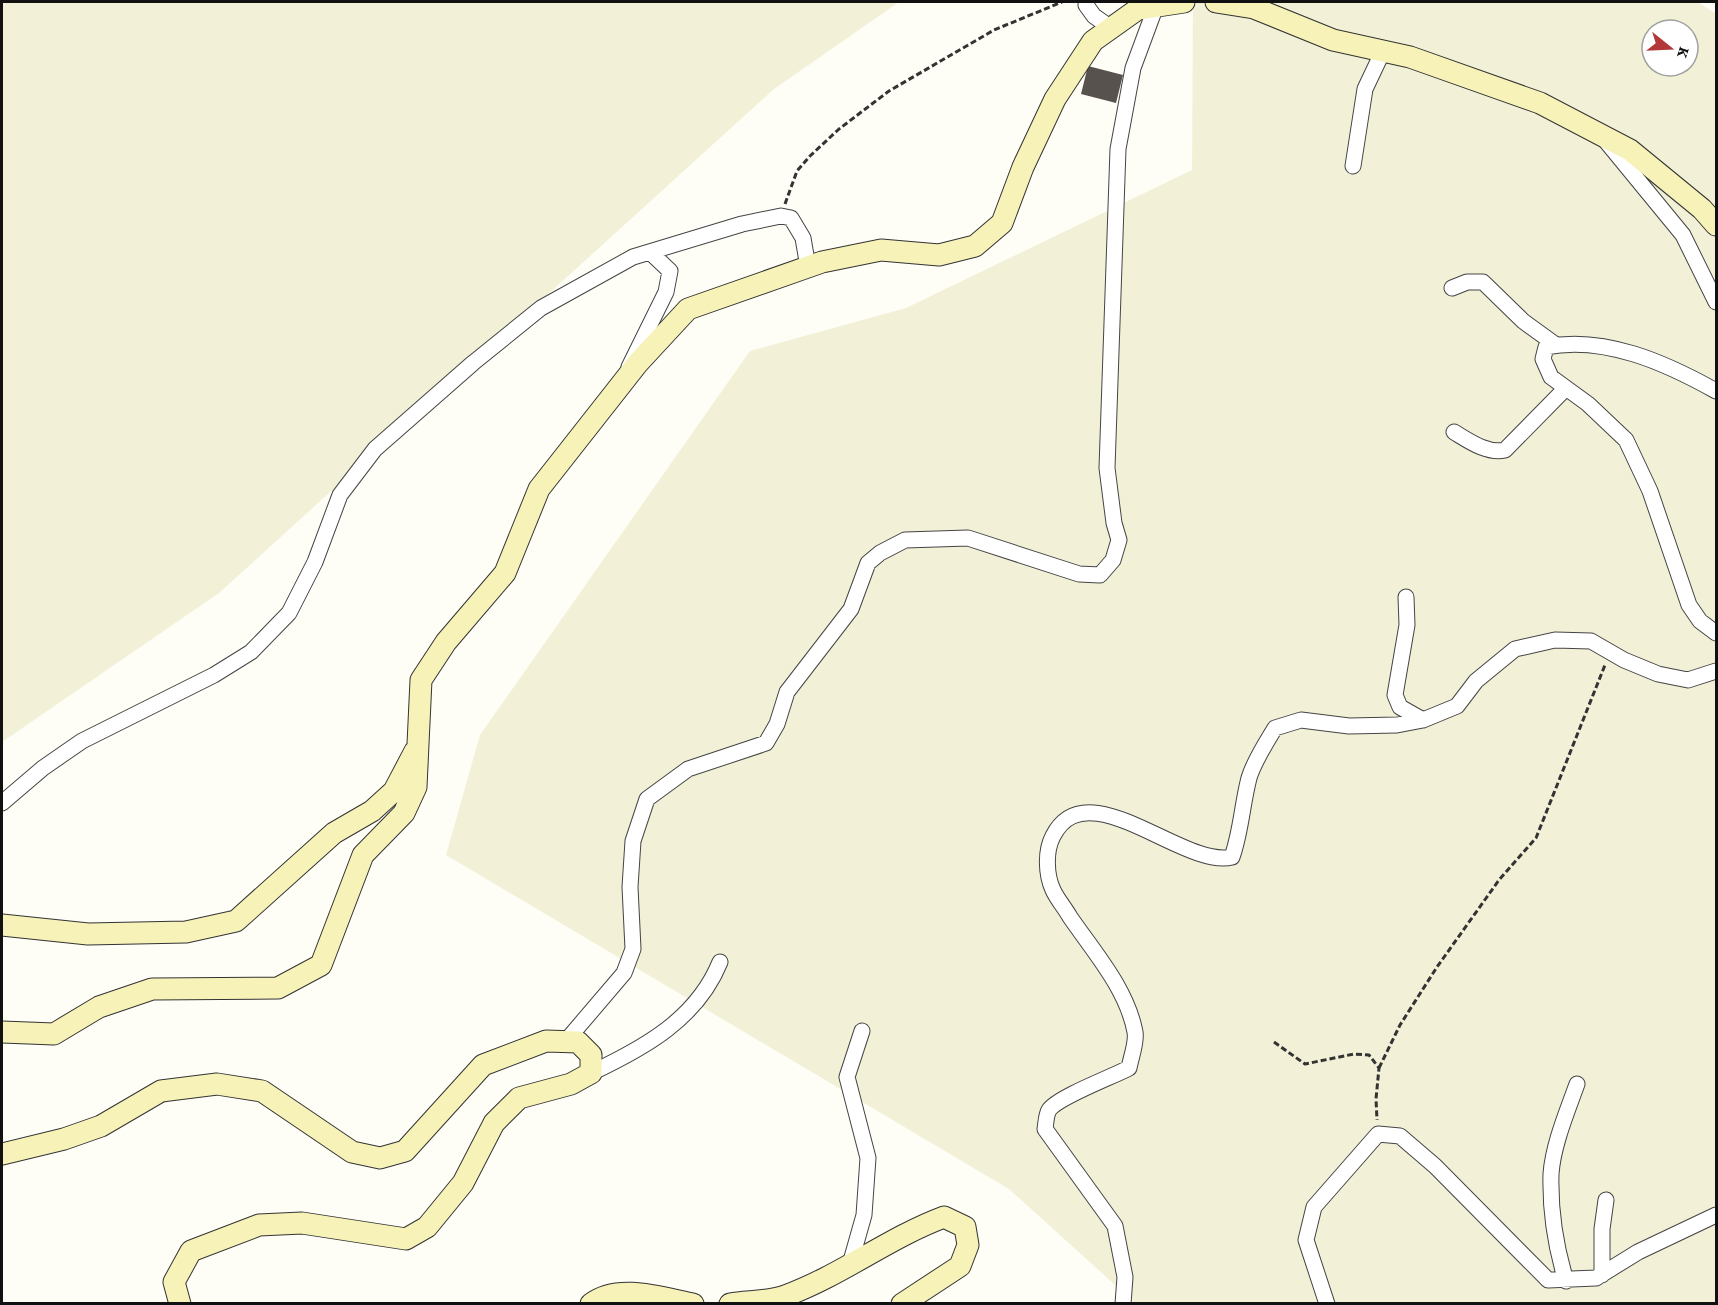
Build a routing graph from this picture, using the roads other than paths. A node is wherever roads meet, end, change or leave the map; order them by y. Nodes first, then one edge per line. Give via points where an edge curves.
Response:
1 (1087, 2) edge
2 (1184, 2) edge
3 (1216, 2) edge
4 (1156, 6) junction
5 (1111, 28) junction
6 (1383, 51) junction
7 (1602, 136) junction
8 (1353, 166) dead end
9 (1716, 225) edge
10 (650, 252) junction
11 (808, 267) junction
12 (1452, 288) dead end
13 (1716, 302) edge
14 (1556, 345) junction
15 (622, 383) junction
16 (1565, 389) junction
17 (1716, 391) edge
18 (1454, 432) dead end
19 (1406, 597) dead end
20 (1716, 633) edge
21 (1716, 670) edge
22 (1423, 720) junction
23 (417, 748) junction
24 (2, 803) edge
25 (2, 925) edge
26 (720, 962) dead end
27 (862, 1031) dead end
28 (2, 1032) edge
29 (566, 1041) junction
30 (591, 1073) junction
31 (1576, 1084) dead end
32 (2, 1154) edge
33 (1606, 1200) dead end
34 (1716, 1215) edge
35 (849, 1268) junction
36 (1602, 1275) junction
37 (1566, 1281) junction
38 (180, 1304) edge
39 (591, 1304) edge
40 (693, 1304) edge
41 (730, 1304) edge
42 (903, 1304) edge
43 (1123, 1304) edge
44 (1328, 1304) edge

1 - 5 street via 1094,16
2 - 4 street
3 - 6 street via 1254,8 1333,40
4 - 5 street via 1138,9
4 - 29 street via 1133,68 1118,149 1107,468 1113,523 1119,540 1113,560 1100,575 1079,574 968,538 905,540 868,563 851,609 787,692 766,743 688,769 647,799 633,841 633,950 624,973
5 - 11 street via 1093,40 1055,99 1002,223 975,246 939,255 881,250
6 - 7 street via 1540,103
6 - 8 street via 1365,89
7 - 9 street via 1630,150
7 - 13 street via 1683,235
10 - 11 street via 781,216 791,218 803,238
10 - 15 street via 670,271 666,292
10 - 24 street via 633,257 541,308 375,450 340,495 315,562 289,613 251,652 214,675 82,741
11 - 15 street via 688,309
12 - 14 street via 1467,282 1483,282 1523,321
14 - 16 street via 1546,347 1543,359 1551,377
14 - 17 street via 1571,342 1648,357
15 - 23 street via 539,489 505,573 446,642 421,680
16 - 18 street via 1505,450 1481,447
16 - 20 street via 1588,404 1626,440 1650,491 1689,605
19 - 22 street via 1407,626 1395,695 1400,707
21 - 22 street via 1688,680 1658,674 1591,641 1555,640 1515,649 1476,681 1457,706
22 - 43 street via 1397,726 1348,726 1301,720 1275,728 1250,776 1232,857 1222,859 1194,852 1114,816 1084,813 1065,821 1053,836 1047,854 1052,889 1124,998 1136,1034 1129,1068 1062,1098 1048,1111 1045,1129 1116,1226 1125,1277
23 - 25 street via 394,791 372,811 334,833 236,921 186,932 99,934
23 - 28 street via 416,787 404,813 363,855 321,965 278,988 152,989 99,1007 54,1034
26 - 30 street via 694,1006 640,1050
27 - 35 street via 847,1077 868,1158 864,1215
29 - 30 street via 578,1042 591,1055
29 - 32 street via 546,1041 483,1065 405,1151 380,1158 352,1152 262,1091 217,1084 161,1090 101,1126
30 - 38 street via 571,1084 519,1098 494,1123 463,1183 427,1227 406,1239 302,1223 259,1226 191,1251 174,1282
31 - 37 street via 1551,1173 1557,1252
33 - 36 street
34 - 36 street via 1638,1252
35 - 41 street via 783,1297
35 - 42 street via 916,1227 944,1217 965,1227 969,1245 960,1266
36 - 37 street
37 - 44 street via 1548,1280 1436,1166 1400,1136 1378,1134 1314,1207 1306,1240
39 - 40 street via 603,1295 639,1293

